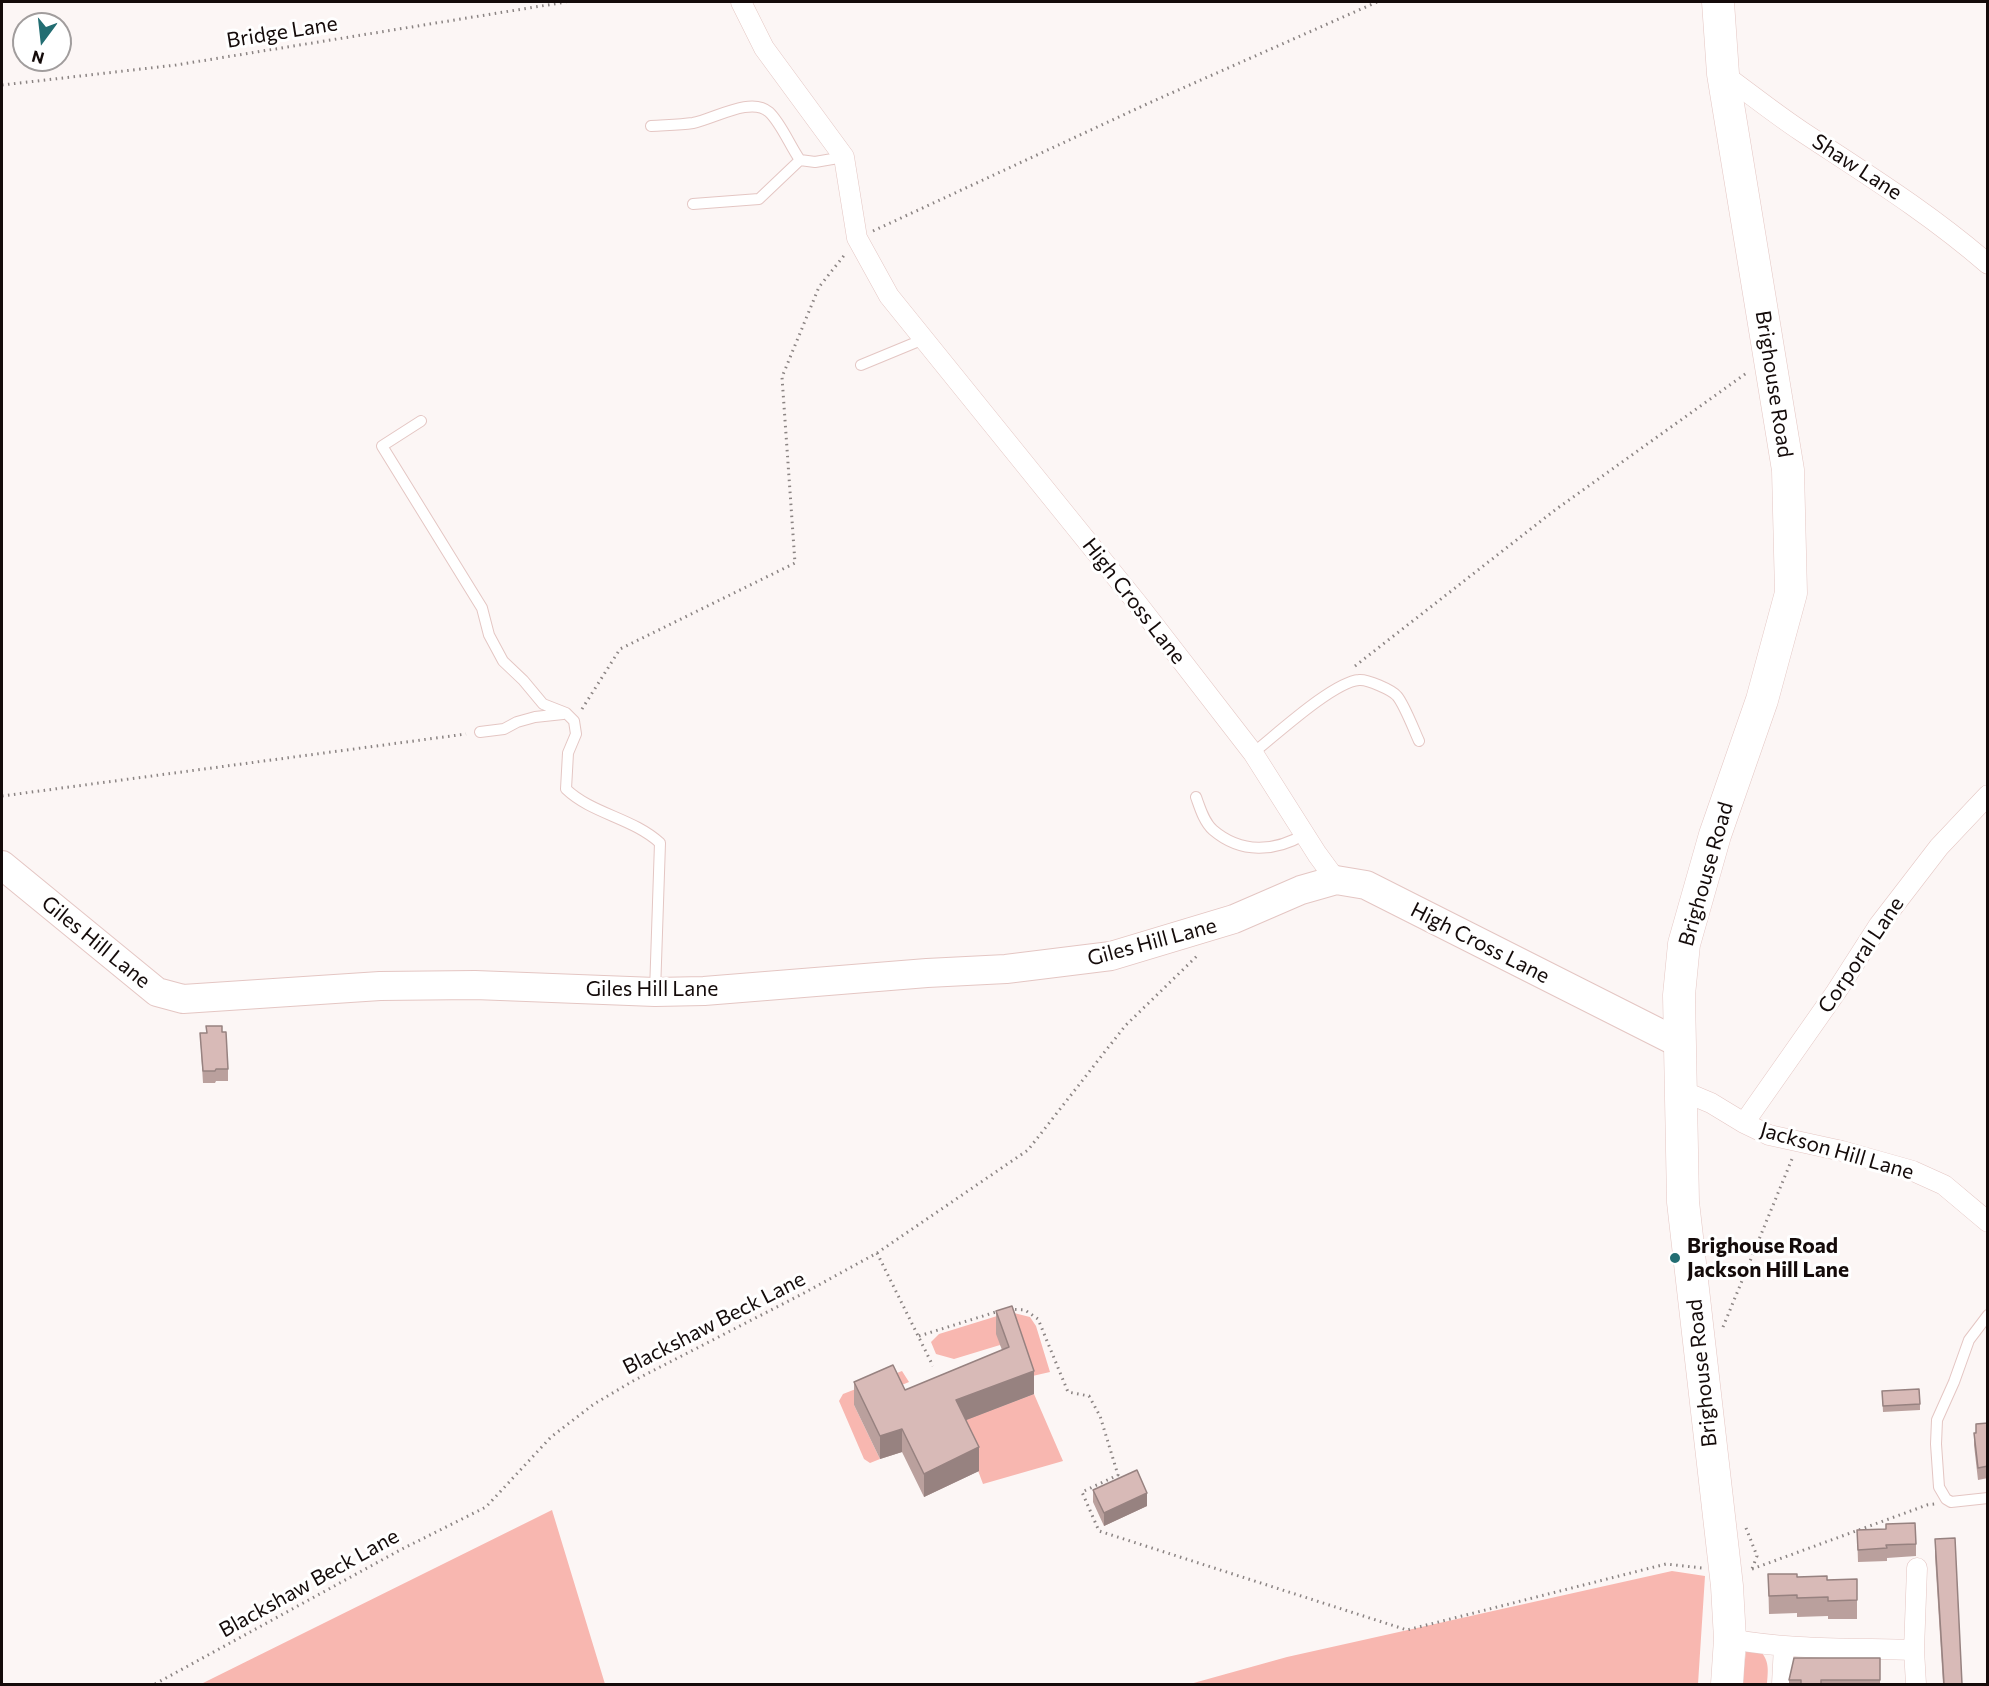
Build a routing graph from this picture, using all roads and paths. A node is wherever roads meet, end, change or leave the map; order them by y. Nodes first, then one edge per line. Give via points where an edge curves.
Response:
1 (566, 2) edge
2 (741, 2) edge
3 (1377, 2) edge
4 (1718, 2) edge
5 (1723, 74) junction
6 (2, 85) edge
7 (651, 126) dead end
8 (844, 157) junction
9 (800, 160) junction
10 (693, 204) dead end
11 (857, 238) junction
12 (1988, 264) edge
13 (924, 339) junction
14 (1770, 357) junction
15 (861, 365) dead end
16 (421, 421) dead end
17 (1348, 672) dead end
18 (570, 717) junction
19 (480, 732) joint
20 (1419, 741) dead end
21 (1253, 753) junction
22 (1988, 795) edge
23 (2, 796) edge
24 (1196, 797) dead end
25 (1305, 834) junction
26 (2, 865) edge
27 (1336, 880) junction
28 (1201, 952) dead end
29 (655, 992) junction
30 (1679, 1043) junction
31 (1680, 1090) junction
32 (1744, 1124) junction
33 (1799, 1142) junction
34 (1988, 1222) edge
35 (877, 1254) junction
36 (1988, 1315) edge
37 (1722, 1328) dead end
38 (919, 1336) junction
39 (933, 1366) dead end
40 (1988, 1498) edge
41 (1951, 1502) junction
42 (1744, 1524) dead end
43 (1917, 1568) dead end
44 (1734, 1569) junction
45 (1730, 1639) junction
46 (1784, 1646) junction
47 (1914, 1650) junction
48 (154, 1684) edge
49 (1727, 1684) edge
50 (1782, 1684) edge
51 (1917, 1684) edge

1 - 6 path, Bridge Lane via 176,65
2 - 8 street, High Cross Lane via 764,48
3 - 11 path
4 - 5 main road, Brighouse Road
5 - 12 street, Shaw Lane via 1951,232
5 - 14 main road, Brighouse Road
7 - 9 lane via 696,122 754,106 768,110
8 - 9 lane via 815,162
8 - 11 street, High Cross Lane
9 - 10 lane via 759,199
11 - 13 street, High Cross Lane via 889,296
11 - 18 path via 819,287 782,377 795,563 620,649
13 - 15 lane
13 - 21 street, High Cross Lane
14 - 17 path via 1555,510
14 - 30 main road, Brighouse Road via 1788,470 1791,593 1762,700 1715,835 1684,944 1678,995
16 - 18 lane via 382,446 482,608 489,635 503,661 543,704
18 - 19 lane via 535,717 504,729
18 - 29 lane via 576,734 568,753 566,789 577,799 648,832 660,843
19 - 23 path
20 - 21 lane via 1397,695 1360,680 1320,700
21 - 25 street, High Cross Lane
22 - 32 street, Corporal Lane via 1939,848 1879,925
24 - 25 lane via 1212,830 1240,844 1277,848
25 - 27 street, High Cross Lane
26 - 29 street, Giles Hill Lane via 157,992 183,999 380,986 475,985
27 - 29 street, Giles Hill Lane via 1301,890 1234,920 1084,961
27 - 30 street, High Cross Lane via 1366,885
28 - 35 path, Blackshaw Beck Lane via 1125,1026 1028,1149
30 - 31 main road, Brighouse Road
31 - 32 street, Jackson Hill Lane via 1711,1103
31 - 44 main road, Brighouse Road via 1683,1202
32 - 33 street, Jackson Hill Lane
33 - 34 street, Jackson Hill Lane via 1913,1171 1944,1185
33 - 37 path
35 - 38 path
35 - 48 path, Blackshaw Beck Lane via 594,1404 551,1437 486,1508 402,1549
36 - 41 lane via 1969,1340 1937,1420 1939,1487
38 - 39 path
38 - 44 path via 1011,1308 1025,1310 1038,1319 1068,1392 1089,1396 1100,1416 1118,1475 1082,1492 1099,1531 1407,1630 1666,1564
40 - 41 lane
41 - 44 path via 1927,1505
42 - 44 path via 1757,1556
43 - 47 street
44 - 45 main road, Brighouse Road
45 - 46 street
45 - 49 main road, Brighouse Road
46 - 47 street
46 - 50 street
47 - 51 street

